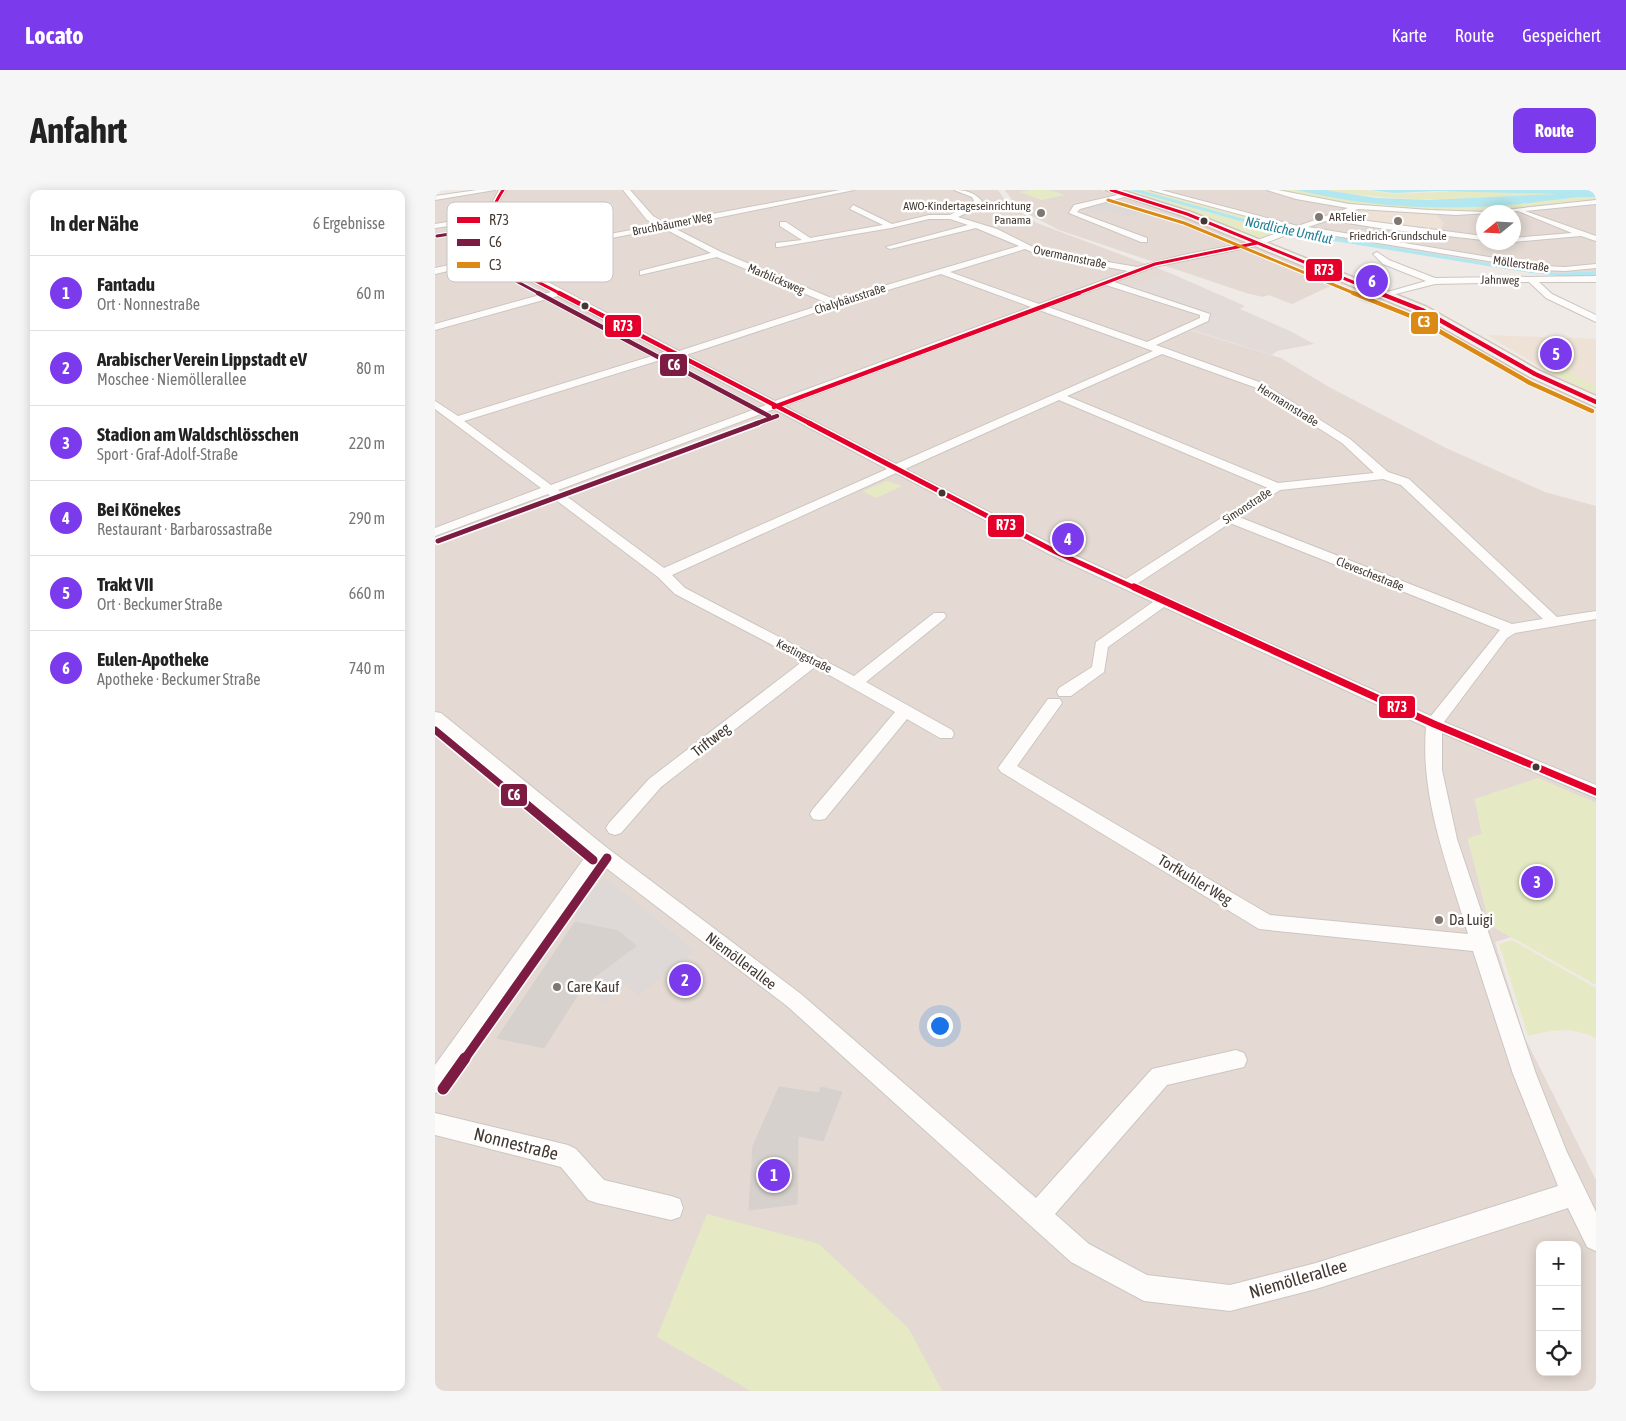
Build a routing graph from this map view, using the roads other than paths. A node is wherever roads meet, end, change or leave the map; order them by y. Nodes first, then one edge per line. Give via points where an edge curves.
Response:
1 (491, 190) edge
2 (503, 190) edge
3 (626, 190) edge
4 (851, 190) edge
5 (957, 190) edge
6 (1111, 190) edge
7 (1153, 190) edge
8 (1270, 190) edge
9 (1126, 194) junction
10 (779, 196) dead end
11 (435, 198) edge
12 (494, 202) edge
13 (785, 202) junction
14 (1596, 202) edge
15 (853, 207) dead end
16 (1355, 208) junction
17 (1521, 210) edge
18 (1521, 211) edge
19 (1476, 213) edge
20 (951, 217) junction
21 (1329, 218) junction
22 (783, 224) dead end
23 (977, 225) junction
24 (663, 226) junction
25 (891, 226) junction
26 (1296, 229) junction
27 (1596, 234) edge
28 (1584, 235) junction
29 (613, 236) edge
30 (1476, 237) edge
31 (1521, 239) edge
32 (1596, 239) edge
33 (1144, 240) dead end
34 (809, 241) junction
35 (1257, 243) junction
36 (779, 245) dead end
37 (890, 246) dead end
38 (1024, 247) junction
39 (717, 254) junction
40 (1377, 254) dead end
41 (1596, 266) edge
42 (1137, 270) junction
43 (940, 271) junction
44 (643, 274) dead end
45 (1596, 280) edge
46 (1434, 281) junction
47 (1532, 281) junction
48 (537, 282) edge
49 (1107, 282) junction
50 (558, 293) junction
51 (1387, 295) junction
52 (835, 304) junction
53 (1041, 307) junction
54 (1596, 320) edge
55 (435, 327) edge
56 (1148, 345) junction
57 (1163, 350) junction
58 (674, 354) junction
59 (1058, 396) junction
60 (1596, 402) edge
61 (435, 404) edge
62 (774, 406) junction
63 (455, 420) junction
64 (894, 470) junction
65 (1384, 475) junction
66 (1277, 487) junction
67 (547, 489) junction
68 (1229, 518) junction
69 (435, 532) edge
70 (663, 574) junction
71 (1127, 584) junction
72 (1163, 601) junction
73 (1596, 615) edge
74 (939, 616) dead end
75 (1553, 621) junction
76 (1511, 630) junction
77 (814, 660) junction
78 (855, 682) junction
79 (905, 711) junction
80 (435, 717) edge
81 (1434, 724) junction
82 (946, 734) dead end
83 (1596, 792) edge
84 (819, 814) dead end
85 (615, 828) dead end
86 (599, 852) junction
87 (1480, 943) junction
88 (1235, 1060) dead end
89 (435, 1083) edge
90 (435, 1124) edge
91 (1572, 1194) junction
92 (671, 1208) dead end
93 (1037, 1216) junction
94 (1596, 1238) edge

1 - 11 street
2 - 12 street
3 - 24 street, Marblicksweg via 650,218
4 - 13 street, Bruchbäumer Weg
5 - 20 street, Overmannstraße via 979,201
6 - 9 main road
7 - 26 street, Möllerstraße
8 - 16 street
9 - 33 street via 1077,207 1073,213
9 - 35 main road via 1187,214
10 - 13 street
13 - 24 street, Bruchbäumer Weg
14 - 17 street
15 - 25 street
16 - 19 street
16 - 21 street
18 - 28 street
20 - 23 street, Overmannstraße
20 - 25 street, Overmannstraße via 929,217
21 - 26 street
21 - 30 street
22 - 34 street
23 - 37 street
23 - 38 street, Overmannstraße
24 - 29 street, Bruchbäumer Weg
24 - 39 street, Marblicksweg
25 - 34 street, Overmannstraße
26 - 35 street
26 - 41 street, Möllerstraße via 1543,268
27 - 28 street
28 - 31 street
28 - 32 street
34 - 36 street, Overmannstraße
35 - 42 street via 1169,260
35 - 51 main road
38 - 42 street, Overmannstraße via 1052,256
38 - 43 street, Chalybäusstraße
39 - 44 street
39 - 52 street, Marblicksweg
40 - 46 street, Jahnweg via 1386,262
42 - 49 street
43 - 52 street, Chalybäusstraße
43 - 53 street, Hermannstraße
45 - 47 street, Jahnweg
46 - 47 street, Jahnweg
46 - 51 street, Jahnweg
47 - 54 street via 1549,296
48 - 50 street
49 - 53 street
49 - 56 street via 1205,314 1205,320
50 - 55 street
50 - 58 street
51 - 60 main road via 1444,321 1541,377
52 - 58 street, Chalybäusstraße
53 - 56 street, Hermannstraße
53 - 62 street
56 - 57 street, Hermannstraße
57 - 59 street
57 - 65 street, Hermannstraße via 1258,385 1346,441
58 - 62 street
58 - 63 street, Chalybäusstraße
59 - 64 street
59 - 66 street
61 - 63 street, Kestingstraße
62 - 64 street
62 - 67 street
63 - 67 street, Kestingstraße
64 - 70 street
64 - 71 street via 1041,545
65 - 66 street, Simonstraße
65 - 75 street, Hermannstraße via 1405,482
66 - 68 street, Simonstraße
67 - 69 street
67 - 70 street, Kestingstraße
68 - 71 street, Simonstraße
68 - 76 street, Cleveschestraße
70 - 77 street, Kestingstraße via 680,591
71 - 72 street
72 - 81 street
72 - 87 street, Torfkuhler Weg via 1101,645 1099,669 1060,698 1007,768 1266,923
73 - 75 street
74 - 78 street
75 - 76 street
76 - 81 street via 1502,635
77 - 78 street, Kestingstraße
77 - 85 street, Triftweg via 655,783
78 - 79 street, Kestingstraße
79 - 82 street, Kestingstraße
79 - 84 street
80 - 86 street, Niemöllerallee
81 - 83 street
81 - 87 street via 1433,769 1442,812
86 - 89 street
86 - 93 street, Niemöllerallee via 793,1000
87 - 91 street via 1512,1040
88 - 93 street via 1160,1076
90 - 92 street, Nonnestraße via 568,1157 597,1191
91 - 93 street, Niemöllerallee via 1315,1276 1230,1298 1144,1288 1080,1253
91 - 94 street

